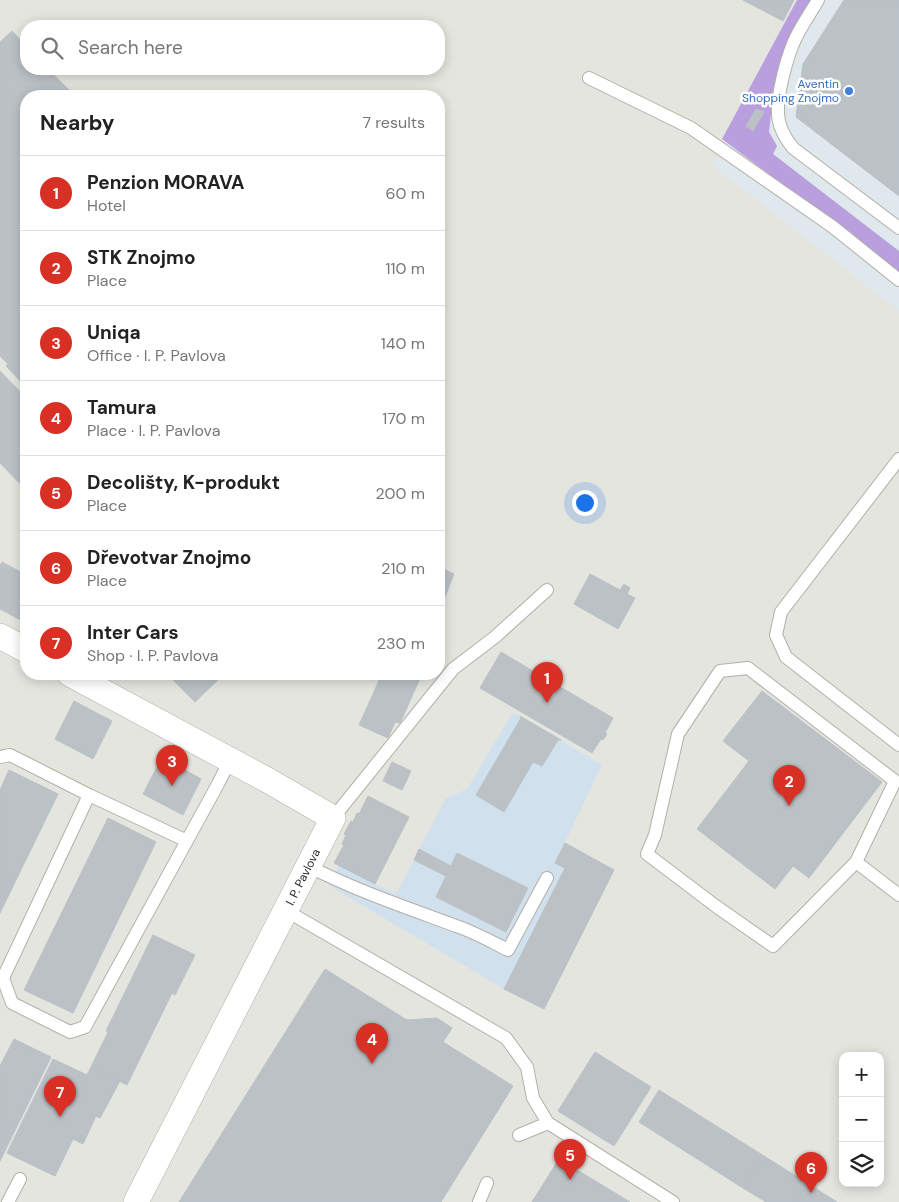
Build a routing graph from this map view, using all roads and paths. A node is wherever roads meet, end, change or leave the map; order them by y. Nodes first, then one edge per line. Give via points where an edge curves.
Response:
1 (818, 0) edge
2 (589, 78) dead end
3 (899, 228) edge
4 (899, 280) edge
5 (899, 459) edge
6 (546, 590) dead end
7 (0, 636) edge
8 (20, 647) edge
9 (445, 679) edge
10 (81, 680) edge
11 (444, 680) edge
12 (899, 746) edge
13 (0, 756) edge
14 (230, 760) junction
15 (90, 795) junction
16 (332, 818) junction
17 (187, 841) junction
18 (856, 862) junction
19 (308, 866) junction
20 (547, 878) dead end
21 (899, 895) edge
22 (285, 910) junction
23 (548, 1123) junction
24 (519, 1135) dead end
25 (20, 1179) dead end
26 (487, 1183) dead end
27 (8, 1202) edge
28 (136, 1202) edge
29 (479, 1202) edge
30 (673, 1202) edge

1 - 3 lane via 793,43 784,69 778,112 780,125 793,148
2 - 4 lane via 691,128 833,227
5 - 12 lane via 781,612 776,635 786,658
6 - 9 lane
7 - 8 street
10 - 14 street
11 - 16 lane
13 - 15 lane via 10,755
14 - 16 street
14 - 17 lane
15 - 17 lane
15 - 17 lane via 3,978 12,1003 70,1032 85,1027
16 - 19 street, I. P. Pavlova
18 - 18 lane via 773,946 647,854 655,835 678,734 720,671 748,668 895,781
18 - 21 lane
19 - 20 lane via 415,912 461,927 508,950
19 - 22 street, I. P. Pavlova
22 - 23 lane via 506,1038 527,1068 533,1098
22 - 28 street, I. P. Pavlova
23 - 24 lane
23 - 30 lane
25 - 27 lane
26 - 29 lane

